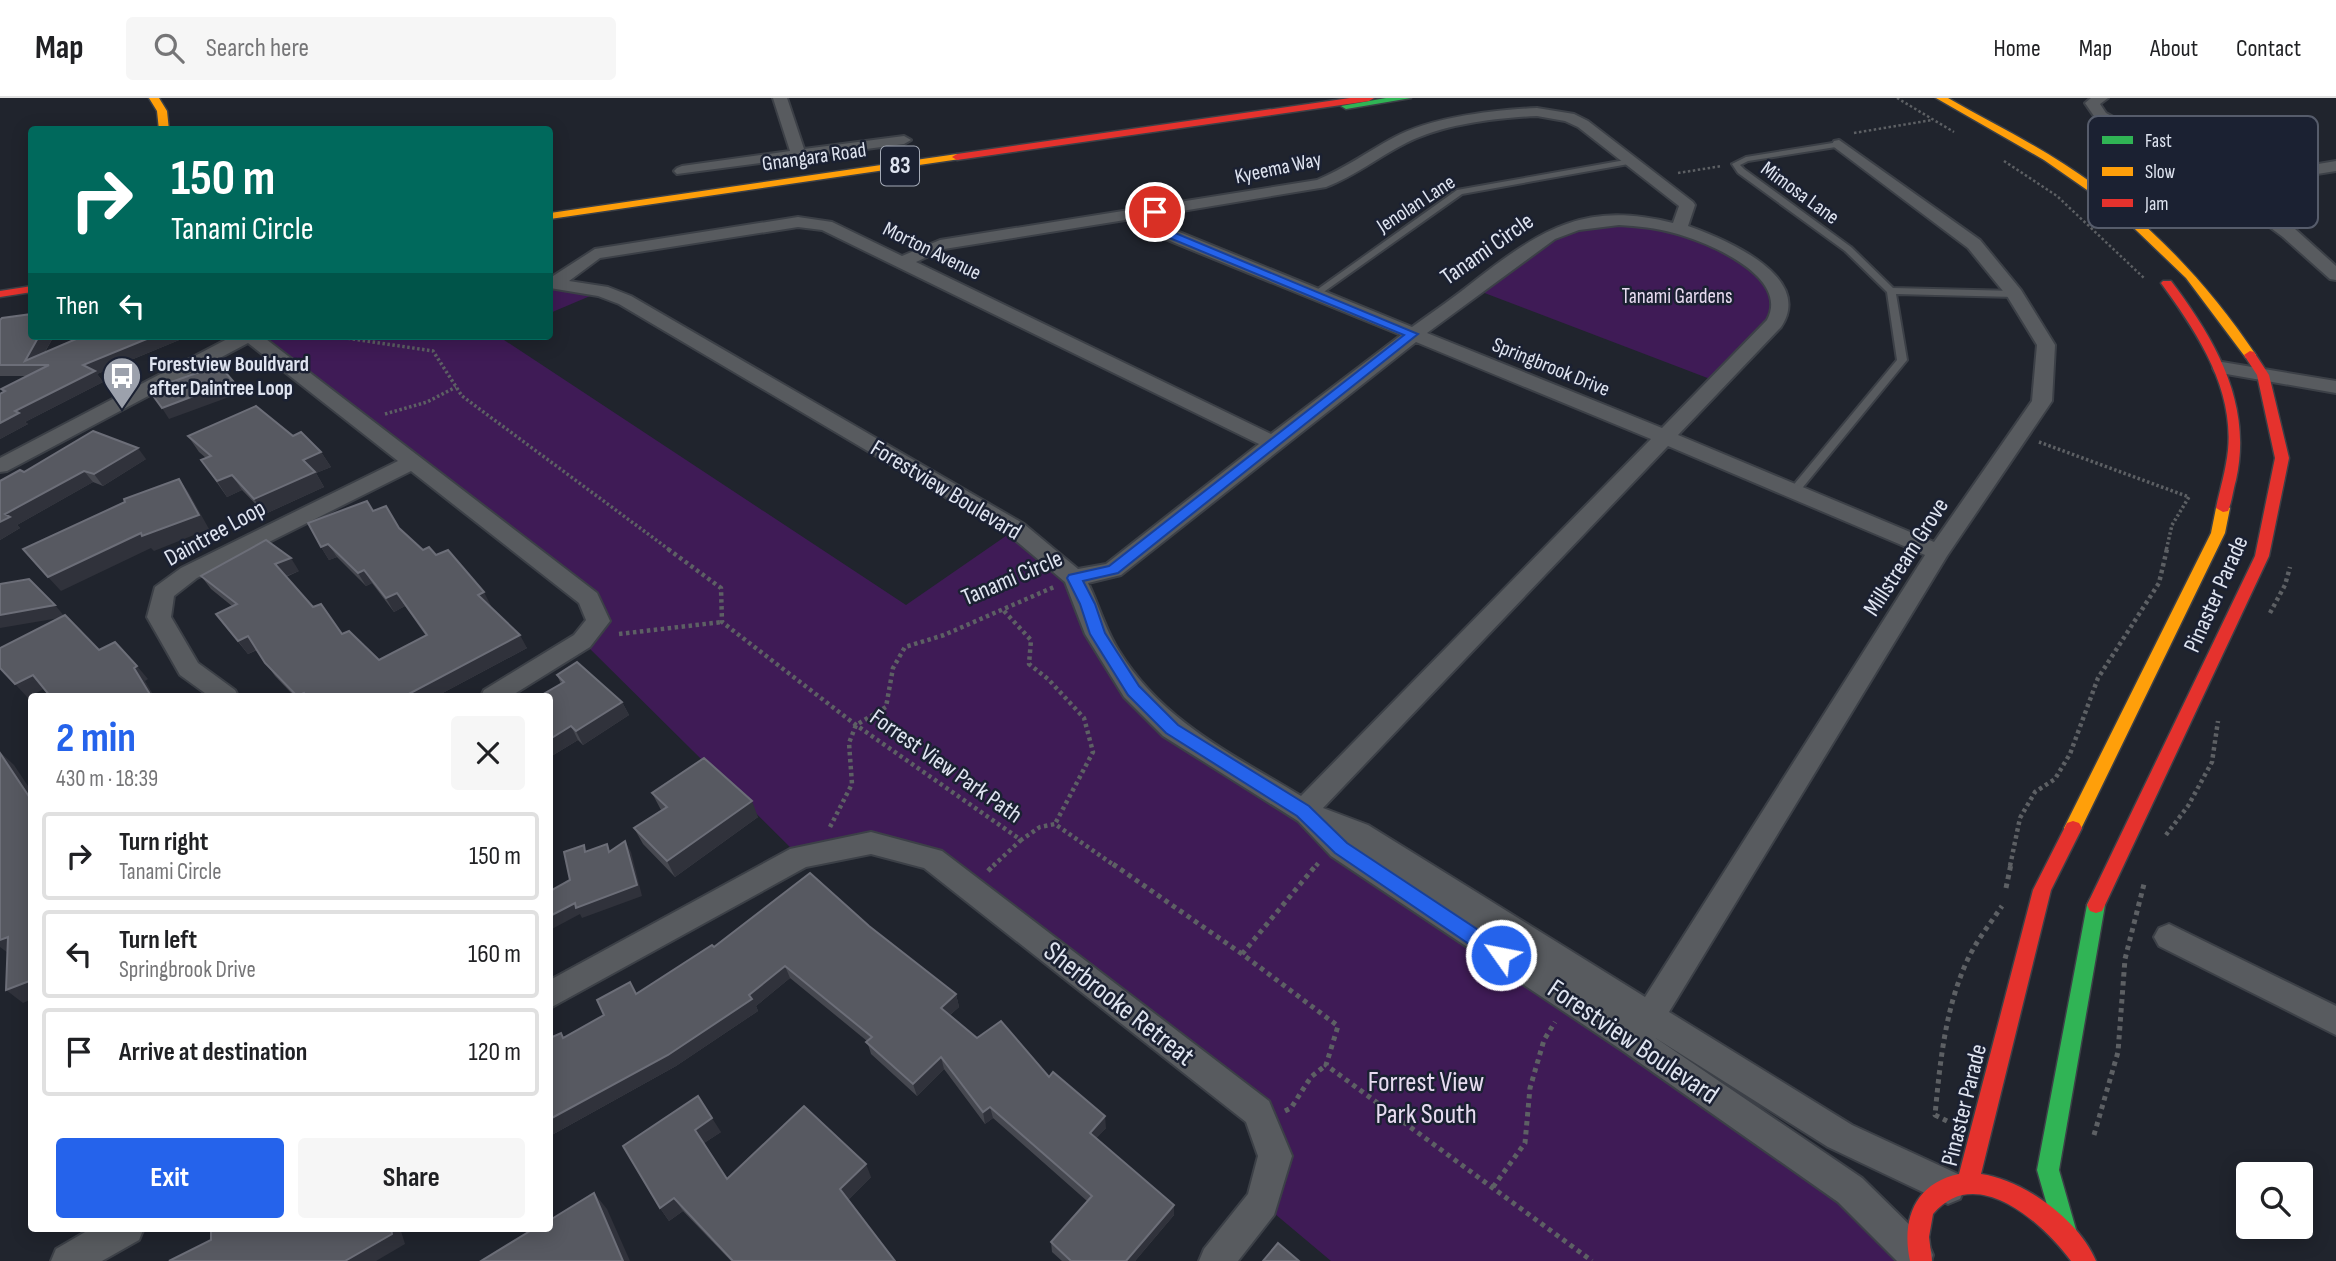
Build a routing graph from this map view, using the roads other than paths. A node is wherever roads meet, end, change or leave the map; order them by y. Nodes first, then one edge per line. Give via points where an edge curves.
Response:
1 (154, 98) edge
2 (780, 98) edge
3 (1369, 98) edge
4 (1406, 98) edge
5 (2101, 98) edge
6 (1934, 100) edge
7 (1250, 116) junction
8 (2101, 116) edge
9 (163, 126) edge
10 (904, 140) dead end
11 (1839, 144) joint
12 (798, 155) junction
13 (1631, 161) junction
14 (2336, 166) edge
15 (2318, 169) edge
16 (682, 171) dead end
17 (2051, 179) dead end
18 (2088, 186) edge
19 (1155, 212) junction
20 (553, 216) edge
21 (1679, 227) junction
22 (2141, 228) edge
23 (2282, 228) edge
24 (902, 262) junction
25 (2150, 273) road end
26 (2336, 275) edge
27 (553, 282) edge
28 (553, 283) edge
29 (28, 290) edge
30 (1891, 291) junction
31 (0, 294) edge
32 (1315, 294) junction
33 (2015, 294) junction
34 (1412, 334) junction
35 (241, 340) edge
36 (254, 340) edge
37 (2222, 368) junction
38 (2263, 375) junction
39 (2336, 387) edge
40 (1664, 438) junction
41 (1273, 443) junction
42 (411, 463) junction
43 (0, 466) edge
44 (1795, 490) junction
45 (1938, 552) junction
46 (1074, 578) junction
47 (222, 693) edge
48 (498, 693) edge
49 (1303, 811) junction
50 (2169, 937) dead end
51 (553, 993) edge
52 (1650, 1015) junction
53 (2336, 1021) edge
54 (1634, 1041) junction
55 (1958, 1185) junction
56 (120, 1232) edge
57 (2066, 1233) junction
58 (1921, 1260) edge
59 (68, 1261) edge
60 (1216, 1261) edge
61 (2085, 1261) edge

1 - 9 main road via 162,111
2 - 12 street
3 - 7 main road, Gnangara Road / 83
4 - 7 main road, Gnangara Road / 83
5 - 8 street via 2092,103
6 - 17 main road, Pinaster Parade via 1950,117
6 - 18 main road, Pinaster Parade via 2063,167
7 - 20 main road, Gnangara Road / 83
10 - 12 street
11 - 30 lane, Mimosa Lane via 1736,164 1848,249
11 - 33 street, Millstream Grove via 1974,244
12 - 16 street
13 - 19 street, Kyeema Way via 1569,117 1515,113 1430,128 1320,184
13 - 21 street, Kyeema Way via 1687,205
13 - 32 lane, Jenolan Lane via 1460,192
14 - 15 street
19 - 24 street, Kyeema Way via 940,246
19 - 32 street, Springbrook Drive via 1171,235
21 - 34 street, Tanami Circle via 1606,222 1576,225 1549,235
21 - 40 street, Tanami Circle via 1744,257 1764,275 1781,308 1775,323
22 - 38 main road, Pinaster Parade via 2181,264 2230,323
23 - 26 street
24 - 27 street, Morton Avenue via 826,225 798,222 595,254
24 - 41 street, Morton Avenue
25 - 37 main road, Pinaster Parade via 2196,320
28 - 46 street, Forestview Boulevard via 602,291 625,300 1016,529
29 - 31 main road
30 - 33 lane
30 - 44 lane via 1902,360
32 - 34 street, Springbrook Drive
33 - 45 street, Millstream Grove via 2046,345 2042,401
34 - 40 street, Springbrook Drive
34 - 41 street, Tanami Circle
35 - 43 street
36 - 42 street
37 - 38 street
37 - 55 main road, Pinaster Parade via 2235,441 2218,533 2042,890
38 - 39 street
38 - 57 main road, Pinaster Parade via 2282,458 2262,556 2094,910 2048,1170
40 - 44 street, Springbrook Drive
40 - 49 street, Tanami Circle
41 - 46 street, Tanami Circle via 1113,570
42 - 47 street, Daintree Loop via 189,573 163,593 159,617 189,669
42 - 48 street via 589,599 598,621 582,641
44 - 45 street, Springbrook Drive
45 - 52 street, Millstream Grove
46 - 49 street, Forestview Boulevard via 1097,634 1133,691 1172,729
49 - 52 street, Forestview Boulevard via 1358,833
49 - 54 street, Forestview Boulevard via 1338,844 1431,909
50 - 53 street
51 - 60 street, Sherbrooke Retreat via 800,857 871,843 932,859 1258,1112 1275,1157 1262,1203
52 - 54 street, Millstream Grove
52 - 55 street, Forestview Boulevard via 1840,1136
54 - 58 street, Forestview Boulevard via 1850,1190
55 - 57 main road via 1993,1186 2019,1196
55 - 58 main road via 1931,1197 1920,1214 1916,1234
56 - 59 street
57 - 61 main road

